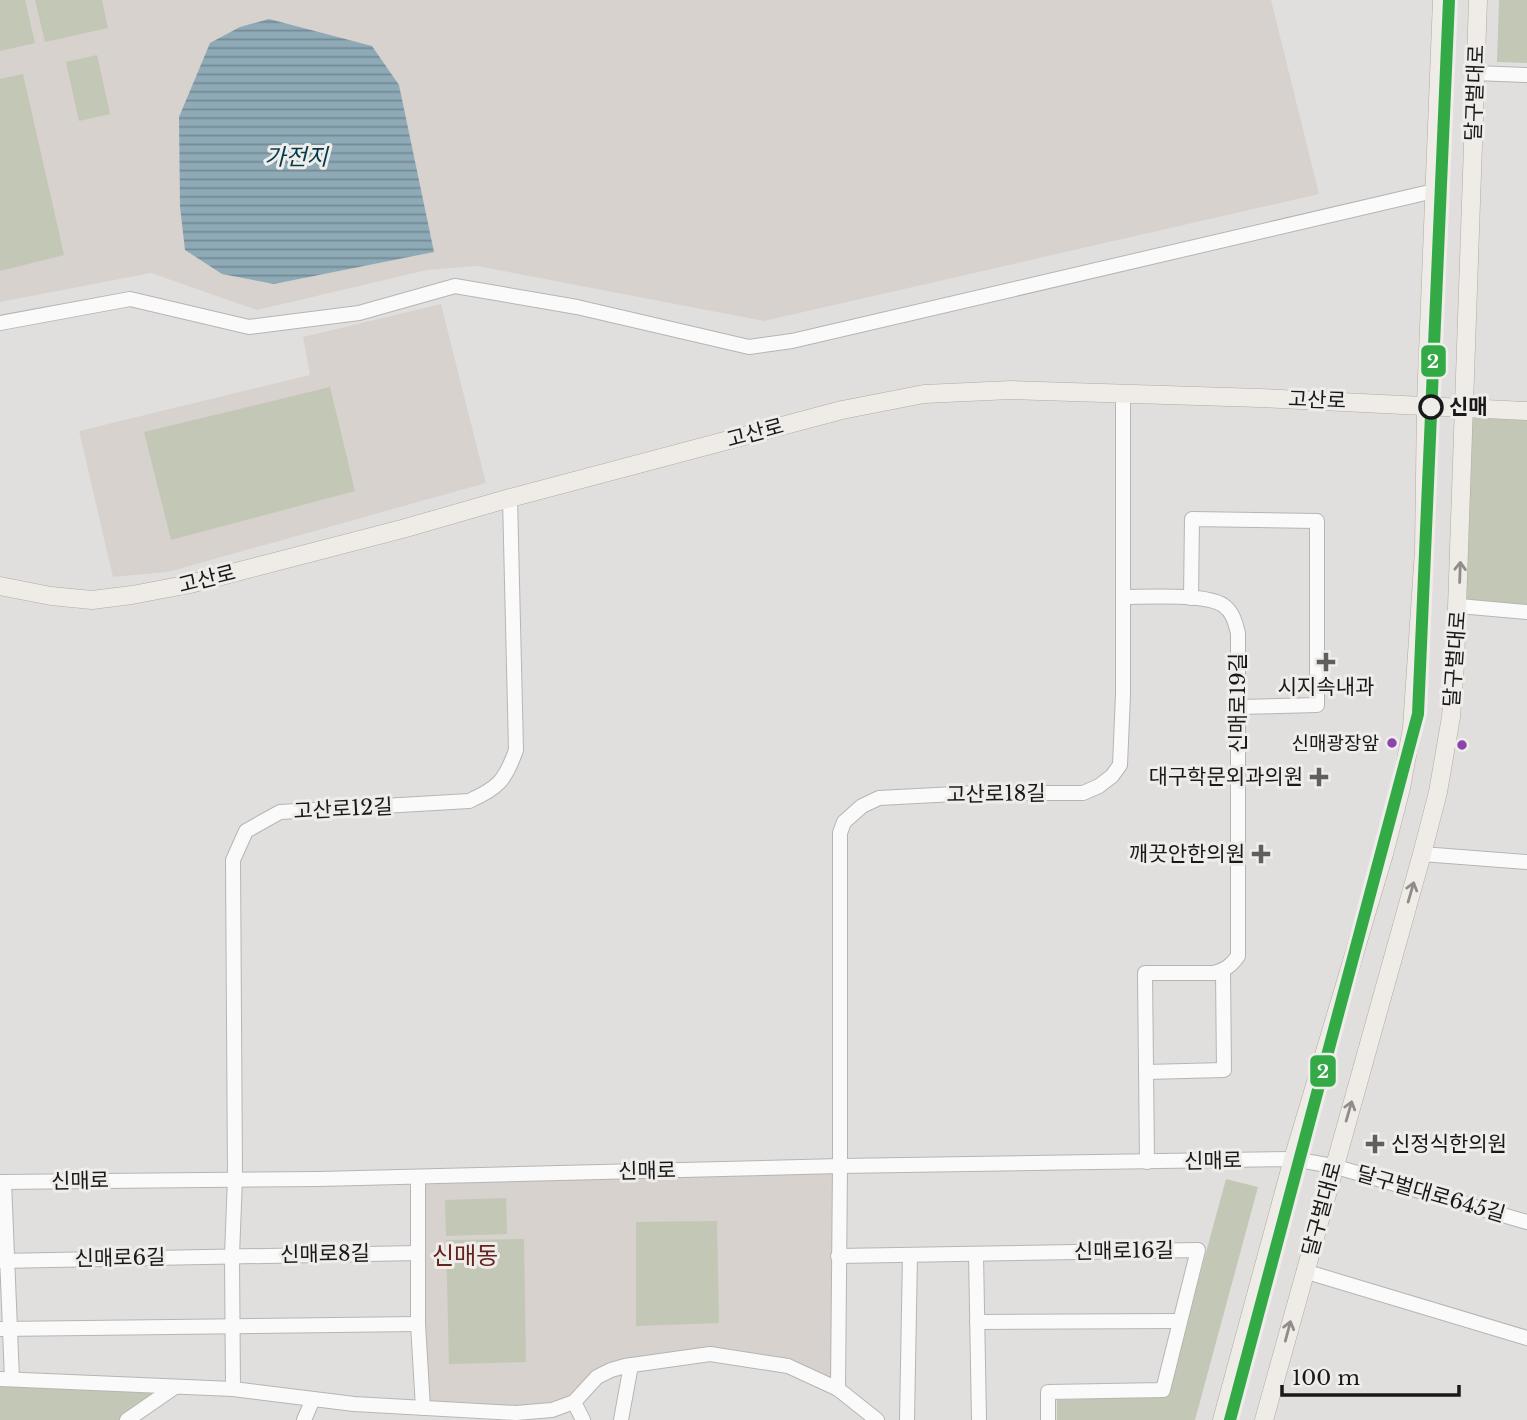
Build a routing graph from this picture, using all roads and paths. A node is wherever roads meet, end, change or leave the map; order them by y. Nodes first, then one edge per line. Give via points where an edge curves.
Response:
1 (1441, 0) edge
2 (1478, 0) edge
3 (1475, 73) junction
4 (1527, 75) edge
5 (1434, 191) junction
6 (0, 323) edge
7 (1123, 394) junction
8 (1426, 404) junction
9 (1463, 406) junction
10 (1527, 411) edge
11 (509, 498) junction
12 (0, 586) edge
13 (1122, 597) junction
14 (1191, 598) junction
15 (1459, 606) junction
16 (1527, 612) edge
17 (1238, 707) junction
18 (1422, 854) junction
19 (1527, 862) edge
20 (1223, 971) junction
21 (1146, 1072) junction
22 (1293, 1159) junction
23 (1147, 1162) junction
24 (841, 1166) junction
25 (1333, 1166) junction
26 (418, 1177) junction
27 (235, 1178) junction
28 (2, 1182) edge
29 (1527, 1222) edge
30 (418, 1253) junction
31 (976, 1254) junction
32 (232, 1255) junction
33 (911, 1255) junction
34 (838, 1256) junction
35 (4, 1261) edge
36 (1304, 1272) junction
37 (1180, 1321) junction
38 (977, 1322) junction
39 (418, 1324) junction
40 (234, 1328) junction
41 (5, 1329) edge
42 (1527, 1338) edge
43 (631, 1365) junction
44 (6, 1379) edge
45 (175, 1387) junction
46 (233, 1389) junction
47 (838, 1389) junction
48 (313, 1399) junction
49 (574, 1402) junction
50 (853, 1403) junction
51 (423, 1408) junction
52 (127, 1420) edge
53 (304, 1420) edge
54 (583, 1420) edge
55 (621, 1420) edge
56 (850, 1420) edge
57 (877, 1420) edge
58 (906, 1420) edge
59 (979, 1420) edge
60 (1048, 1420) edge
61 (1222, 1420) edge
62 (1264, 1420) edge

1 - 5 main road, 달구벌대로
2 - 3 main road, 달구벌대로
3 - 4 street
3 - 9 main road, 달구벌대로
5 - 6 street via 792,341 749,347 577,307 455,286 359,313 249,327 130,299
5 - 8 main road, 달구벌대로
7 - 8 main road, 고산로
7 - 11 main road, 고산로 via 1011,390 924,394 842,410
7 - 13 street, 고산로18길
8 - 9 main road, 고산로
8 - 22 main road, 달구벌대로 via 1419,653 1406,765
9 - 10 main road, 고산로
15 -> 9 main road, 달구벌대로
11 - 12 main road, 고산로 via 190,584 132,595 92,600
11 - 27 street, 고산로12길 via 516,750 507,774 493,790 469,801 280,812 246,831 233,860
13 - 14 street, 신매로19길
13 - 24 street, 고산로18길 via 1120,765 1112,776 1083,793 879,798 844,822
14 - 17 street, 신매로19길 via 1208,598 1234,616
14 - 17 street via 1192,519 1317,521 1317,705
15 - 16 street
15 - 18 main road, 달구벌대로 via 1451,717
17 - 20 street, 신매로19길 via 1238,956
18 - 19 street
25 -> 18 main road, 달구벌대로
20 - 21 street via 1224,1070
20 - 21 street via 1145,973
21 - 23 street
22 - 23 street, 신매로
22 - 25 street, 달구벌대로645길
22 - 61 main road, 달구벌대로
23 - 24 street, 신매로
24 - 26 street, 신매로
24 - 34 street
25 - 29 street, 달구벌대로645길
25 - 36 main road, 달구벌대로
26 - 27 street, 신매로
26 - 30 street
27 - 28 street, 신매로
27 - 32 street
28 - 35 street
30 - 32 street, 신매로8길
30 - 39 street
31 - 33 street, 신매로16길
31 - 37 street, 신매로16길 via 1198,1250
31 - 38 street
32 - 35 street, 신매로6길
32 - 40 street
33 - 34 street, 신매로16길
33 - 58 street
34 - 47 street
35 - 41 street
36 - 42 street
62 -> 36 main road, 달구벌대로
37 - 38 street
37 - 60 street, 신매로16길 via 1163,1390 1048,1392
38 - 59 street
39 - 40 street
39 - 51 street
40 - 41 street
40 - 46 street
41 - 44 street
43 - 47 street via 727,1355 788,1366
43 - 49 street via 597,1377
43 - 55 street
44 - 45 street
45 - 46 street
45 - 52 street
46 - 48 street
47 - 50 street
48 - 51 street
48 - 53 street
49 - 51 street via 536,1413
49 - 54 street
50 - 56 street
50 - 57 street

